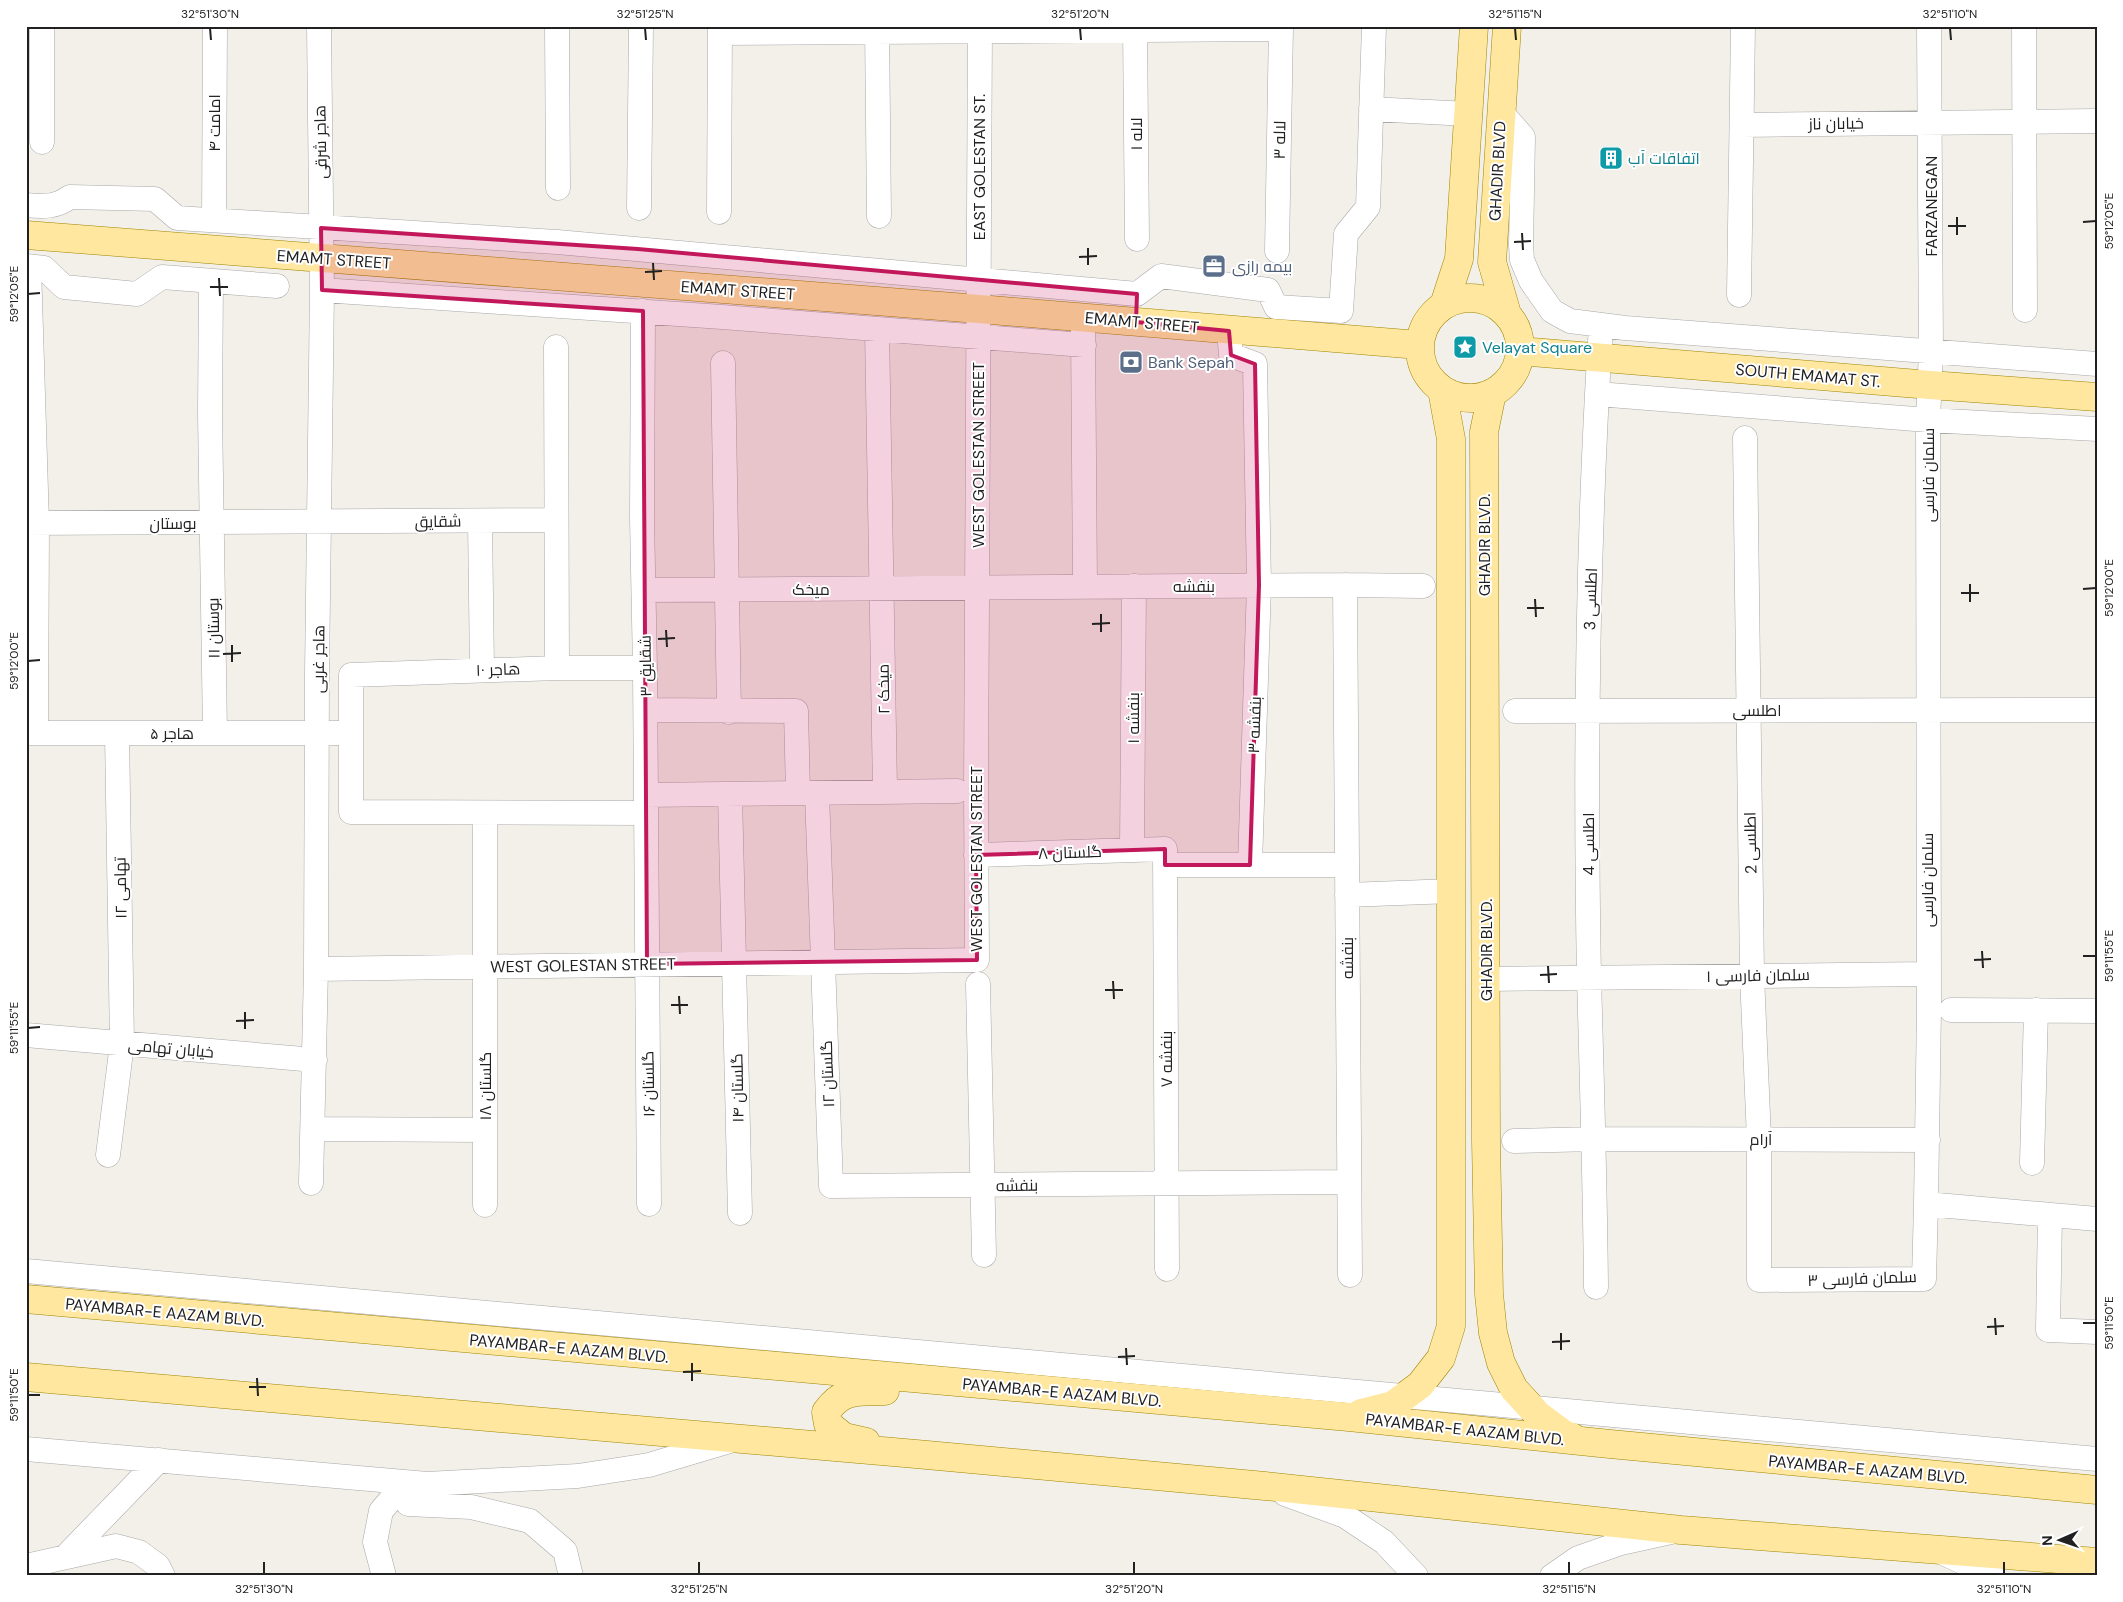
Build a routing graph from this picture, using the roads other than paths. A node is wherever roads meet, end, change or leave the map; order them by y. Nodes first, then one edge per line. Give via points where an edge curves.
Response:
1 (42, 26) edge
2 (214, 26) edge
3 (319, 26) edge
4 (557, 26) edge
5 (1474, 26) edge
6 (1507, 26) edge
7 (1743, 26) edge
8 (1929, 26) edge
9 (2024, 26) edge
10 (1374, 27) edge
11 (1135, 28) edge
12 (1281, 28) edge
13 (877, 29) edge
14 (980, 29) edge
15 (641, 30) edge
16 (720, 30) edge
17 (1371, 109) junction
18 (1501, 112) junction
19 (1468, 114) junction
20 (2097, 121) edge
21 (1930, 122) junction
22 (2024, 122) junction
23 (1742, 125) junction
24 (42, 142) dead end
25 (558, 188) dead end
26 (26, 205) edge
27 (639, 208) dead end
28 (719, 212) dead end
29 (879, 216) dead end
30 (214, 220) junction
31 (321, 228) junction
32 (26, 235) edge
33 (1137, 239) dead end
34 (1277, 251) dead end
35 (322, 258) junction
36 (28, 267) edge
37 (979, 281) junction
38 (211, 282) junction
39 (277, 286) dead end
40 (322, 290) junction
41 (1137, 294) junction
42 (1739, 295) dead end
43 (1444, 305) junction
44 (979, 309) junction
45 (2025, 310) dead end
46 (643, 311) junction
47 (1507, 314) junction
48 (1083, 317) junction
49 (1136, 322) junction
50 (1601, 326) junction
51 (877, 330) junction
52 (1229, 331) junction
53 (978, 336) junction
54 (1084, 345) junction
55 (1419, 345) junction
56 (556, 347) dead end
57 (1520, 351) junction
58 (1931, 351) junction
59 (1599, 357) junction
60 (723, 363) dead end
61 (2097, 364) edge
62 (1930, 385) junction
63 (1442, 390) junction
64 (1492, 393) junction
65 (1597, 394) junction
66 (2097, 397) edge
67 (1928, 420) junction
68 (2097, 429) edge
69 (1745, 438) dead end
70 (555, 520) junction
71 (480, 521) junction
72 (320, 522) junction
73 (32, 523) edge
74 (211, 523) junction
75 (1345, 584) junction
76 (1259, 585) junction
77 (1085, 586) junction
78 (1134, 586) junction
79 (1423, 586) dead end
80 (977, 587) junction
81 (882, 588) junction
82 (728, 589) junction
83 (644, 590) junction
84 (557, 668) junction
85 (645, 668) junction
86 (482, 670) junction
87 (1927, 709) junction
88 (646, 710) junction
89 (2097, 710) edge
90 (1515, 711) dead end
91 (1587, 711) junction
92 (1748, 711) junction
93 (729, 712) junction
94 (317, 732) junction
95 (31, 733) edge
96 (118, 733) junction
97 (215, 733) junction
98 (351, 733) junction
99 (885, 790) junction
100 (957, 791) dead end
101 (808, 793) junction
102 (730, 794) junction
103 (645, 804) junction
104 (484, 813) junction
105 (1132, 850) junction
106 (976, 855) junction
107 (1165, 857) junction
108 (1250, 865) junction
109 (1347, 865) junction
110 (1452, 891) junction
111 (1347, 895) junction
112 (823, 962) junction
113 (735, 963) junction
114 (647, 964) junction
115 (486, 966) junction
116 (316, 969) junction
117 (1927, 974) junction
118 (1752, 975) junction
119 (1589, 978) junction
120 (1487, 979) junction
121 (978, 984) dead end
122 (1951, 1010) dead end
123 (2036, 1010) junction
124 (2097, 1011) edge
125 (26, 1035) edge
126 (122, 1044) junction
127 (315, 1060) junction
128 (313, 1129) junction
129 (485, 1130) junction
130 (1595, 1139) junction
131 (1759, 1139) junction
132 (1928, 1140) junction
133 (1514, 1141) dead end
134 (108, 1155) dead end
135 (2032, 1163) dead end
136 (1349, 1182) junction
137 (311, 1183) dead end
138 (1167, 1183) junction
139 (983, 1185) junction
140 (831, 1186) joint
141 (649, 1204) dead end
142 (1926, 1204) junction
143 (485, 1205) dead end
144 (740, 1213) dead end
145 (2050, 1215) junction
146 (2097, 1219) edge
147 (984, 1255) dead end
148 (1167, 1269) dead end
149 (26, 1271) edge
150 (1350, 1275) dead end
151 (1759, 1280) joint
152 (1596, 1287) dead end
153 (1489, 1294) junction
154 (1452, 1296) junction
155 (26, 1299) edge
156 (2097, 1332) edge
157 (26, 1377) edge
158 (1026, 1390) junction
159 (1405, 1396) junction
160 (1531, 1408) junction
161 (1349, 1417) junction
162 (739, 1438) junction
163 (1610, 1444) junction
164 (26, 1448) edge
165 (916, 1454) junction
166 (2097, 1459) edge
167 (159, 1460) junction
168 (406, 1482) junction
169 (1265, 1486) junction
170 (2097, 1490) edge
171 (1681, 1530) junction
172 (1935, 1549) junction
173 (66, 1556) junction
174 (2097, 1562) edge
175 (26, 1566) edge
176 (163, 1576) edge
177 (384, 1576) edge
178 (571, 1576) edge
179 (1416, 1576) edge
180 (1552, 1576) edge
181 (1993, 1576) edge

1 - 24 street
2 - 30 street, امامت ۴
3 - 31 street, هاجر شرقی
4 - 25 street
5 - 19 main road, GHADIR BLVD
6 - 18 main road, GHADIR BLVD
7 - 23 street
8 - 21 street, FARZANEGAN
9 - 22 street
10 - 17 street
11 - 12 street
11 - 14 street
11 - 33 street, لاله ۱
12 - 34 street, لاله ۳
13 - 14 street
13 - 16 street
13 - 29 street
14 - 37 street, EAST GOLESTAN ST.
15 - 27 street
16 - 28 street
17 - 19 street
17 - 41 street via 1368,207 1346,234 1341,311 1276,307 1268,290 1161,276
18 - 47 main road, GHADIR BLVD via 1492,262
18 - 50 street via 1523,137 1521,245 1522,260 1531,282 1552,311 1570,320
19 - 43 main road, GHADIR BLVD via 1459,259
20 - 22 street, خیابان ناز
21 - 22 street, خیابان ناز
21 - 23 street, خیابان ناز
21 - 58 street, FARZANEGAN
22 - 45 street
23 - 42 street
26 - 30 street via 59,204 70,197 155,199 177,218
30 - 31 street
31 - 35 street, هاجر شرقی
31 - 37 street via 638,249
32 - 35 main road, EMAMT STREET
35 - 40 street, هاجر غربی
35 - 44 main road, EMAMT STREET
36 - 38 street via 44,268 64,288 137,294 162,277
36 - 73 street via 33,423
37 - 41 street
37 - 44 street, EAST GOLESTAN ST.
38 - 39 street
38 - 74 street, بوستان ۱۱
40 - 46 street
40 - 72 street, هاجر غربی
41 - 49 street
43 - 47 main road via 1459,298 1472,298 1491,303
43 - 55 main road via 1428,320
44 - 48 main road, EMAMT STREET
44 - 53 street, WEST GOLESTAN STREET
46 - 51 street
46 - 83 street, شقایق ۳
47 - 57 main road via 1519,337
48 - 49 main road, EMAMT STREET
48 - 54 street
49 - 52 main road, EMAMT STREET
50 - 58 street
50 - 59 street, اطلسی 3
51 - 53 street
51 - 81 street, میخک ۲
52 - 55 main road, EMAMT STREET
52 - 76 street, بنفشه ۳ via 1231,355 1255,364
53 - 54 street
53 - 80 street, WEST GOLESTAN STREET
54 - 77 street
55 - 63 main road via 1425,370
56 - 70 street
57 - 59 main road, SOUTH EMAMAT ST.
57 - 64 main road via 1512,376
58 - 61 street
58 - 62 street, FARZANEGAN
59 - 62 main road, SOUTH EMAMAT ST.
59 - 65 street, اطلسی 3
60 - 82 street
62 - 66 main road, SOUTH EMAMAT ST.
62 - 67 street, سلمان فارسی
63 - 64 main road via 1467,398
63 - 110 main road, GHADIR BLVD. via 1452,439
64 - 120 main road, GHADIR BLVD. via 1484,432
65 - 67 street
65 - 91 street, اطلسی 3
67 - 68 street
67 - 87 street, سلمان فارسی
69 - 92 street, اطلسی 2
70 - 71 street, شقایق
70 - 84 street
71 - 72 street, شقایق
71 - 86 street
72 - 74 street, بوستان
72 - 94 street, هاجر غربی
73 - 74 street, بوستان
73 - 95 street
74 - 97 street, بوستان ۱۱
75 - 76 street, بنفشه
75 - 79 street
75 - 109 street, بنفشه
76 - 78 street, بنفشه
76 - 108 street, بنفشه ۳
77 - 78 street, بنفشه
77 - 80 street, بنفشه
78 - 105 street, بنفشه ۱
80 - 81 street, میخک
80 - 106 street, WEST GOLESTAN STREET
81 - 82 street, میخک
81 - 99 street, میخک ۲
82 - 83 street, میخک
82 - 93 street
83 - 85 street, شقایق ۳
84 - 85 street, هاجر ۱۰
84 - 86 street, هاجر ۱۰
85 - 88 street, شقایق ۳
86 - 98 street, هاجر ۱۰ via 351,675
87 - 89 street, اطلسی
87 - 92 street, اطلسی
87 - 117 street, سلمان فارسی
88 - 93 street
88 - 103 street, شقایق ۳
90 - 91 street, اطلسی
91 - 92 street, اطلسی
91 - 119 street, اطلسی 4
92 - 118 street, اطلسی 2
93 - 101 street, گلستان ۱۲ via 796,711
94 - 97 street, هاجر ۵
94 - 98 street, هاجر ۵
94 - 116 street, هاجر غربی
95 - 96 street, هاجر ۵
96 - 97 street, هاجر ۵
96 - 126 street, تهامی ۱۲
98 - 104 street via 351,812
99 - 100 street
99 - 101 street
101 - 102 street
101 - 112 street, گلستان ۱۲
102 - 103 street
102 - 113 street, گلستان ۱۴
103 - 104 street
103 - 114 street, شقایق ۳
104 - 115 street, گلستان ۱۸
105 - 106 street, گلستان ۸
105 - 107 street, گلستان ۸
106 - 112 street, WEST GOLESTAN STREET via 977,960
107 - 108 street, گلستان ۸
107 - 138 street, بنفشه ۷
108 - 109 street, گلستان ۸
109 - 111 street, بنفشه
110 - 111 street
110 - 154 main road, GHADIR BLVD.
111 - 136 street, بنفشه
112 - 113 street, WEST GOLESTAN STREET
112 - 140 street, گلستان ۱۲
113 - 114 street, WEST GOLESTAN STREET
113 - 144 street, گلستان ۱۴
114 - 115 street, WEST GOLESTAN STREET
114 - 141 street, گلستان ۱۶
115 - 116 street, WEST GOLESTAN STREET
115 - 129 street, گلستان ۱۸
116 - 127 street, هاجر غربی
117 - 118 street, سلمان فارسی ۱
117 - 132 street, سلمان فارسی
118 - 119 street, سلمان فارسی ۱
118 - 131 street, اطلسی 2
119 - 120 street, سلمان فارسی ۱
119 - 130 street, اطلسی 4
120 - 153 main road, GHADIR BLVD.
121 - 139 street
122 - 123 street
123 - 124 street
123 - 135 street
125 - 126 street, خیابان تهامی
126 - 127 street, خیابان تهامی
126 - 134 street, تهامی ۱۲
127 - 128 street, هاجر غربی
128 - 129 street
128 - 137 street, هاجر غربی
129 - 143 street, گلستان ۱۸
130 - 131 street, آرام
130 - 133 street, آرام
130 - 152 street, اطلسی 4
131 - 132 street, آرام
131 - 151 street, اطلسی 2
132 - 142 street, سلمان فارسی
136 - 138 street, بنفشه
136 - 150 street
138 - 139 street, بنفشه
138 - 148 street, بنفشه ۷
139 - 140 street, بنفشه
139 - 147 street
142 - 145 street
142 - 151 street, سلمان فارسی ۳ via 1924,1279
145 - 146 street
145 - 156 street via 2048,1330
149 - 159 street
153 - 154 main road via 1483,1306 1471,1311 1459,1307
153 - 160 main road, GHADIR BLVD. via 1493,1332 1501,1363 1514,1389
154 - 159 main road, GHADIR BLVD. via 1451,1326 1441,1358 1420,1385
155 - 158 main road, PAYAMBAR-E AAZAM BLVD.
157 - 162 main road
158 - 161 main road, PAYAMBAR-E AAZAM BLVD.
158 - 165 main road via 848,1392 834,1401 826,1412 828,1424 844,1437
159 - 160 street
159 - 161 main road, GHADIR BLVD. via 1393,1405
160 - 163 main road, GHADIR BLVD. via 1565,1435
160 - 166 street
161 - 163 main road, PAYAMBAR-E AAZAM BLVD.
162 - 165 main road
162 - 168 street via 649,1465 578,1476 426,1484
163 - 170 main road, PAYAMBAR-E AAZAM BLVD.
164 - 167 street
165 - 169 main road
167 - 168 street
167 - 173 street
168 - 177 street via 381,1512 375,1542
168 - 178 street via 408,1504 471,1507 530,1521 565,1551
169 - 171 main road
169 - 179 street via 1345,1516 1384,1542
171 - 172 main road
171 - 180 street via 1578,1558
172 - 174 main road
172 - 181 street
173 - 175 street
173 - 176 street via 116,1546 140,1552 158,1566

